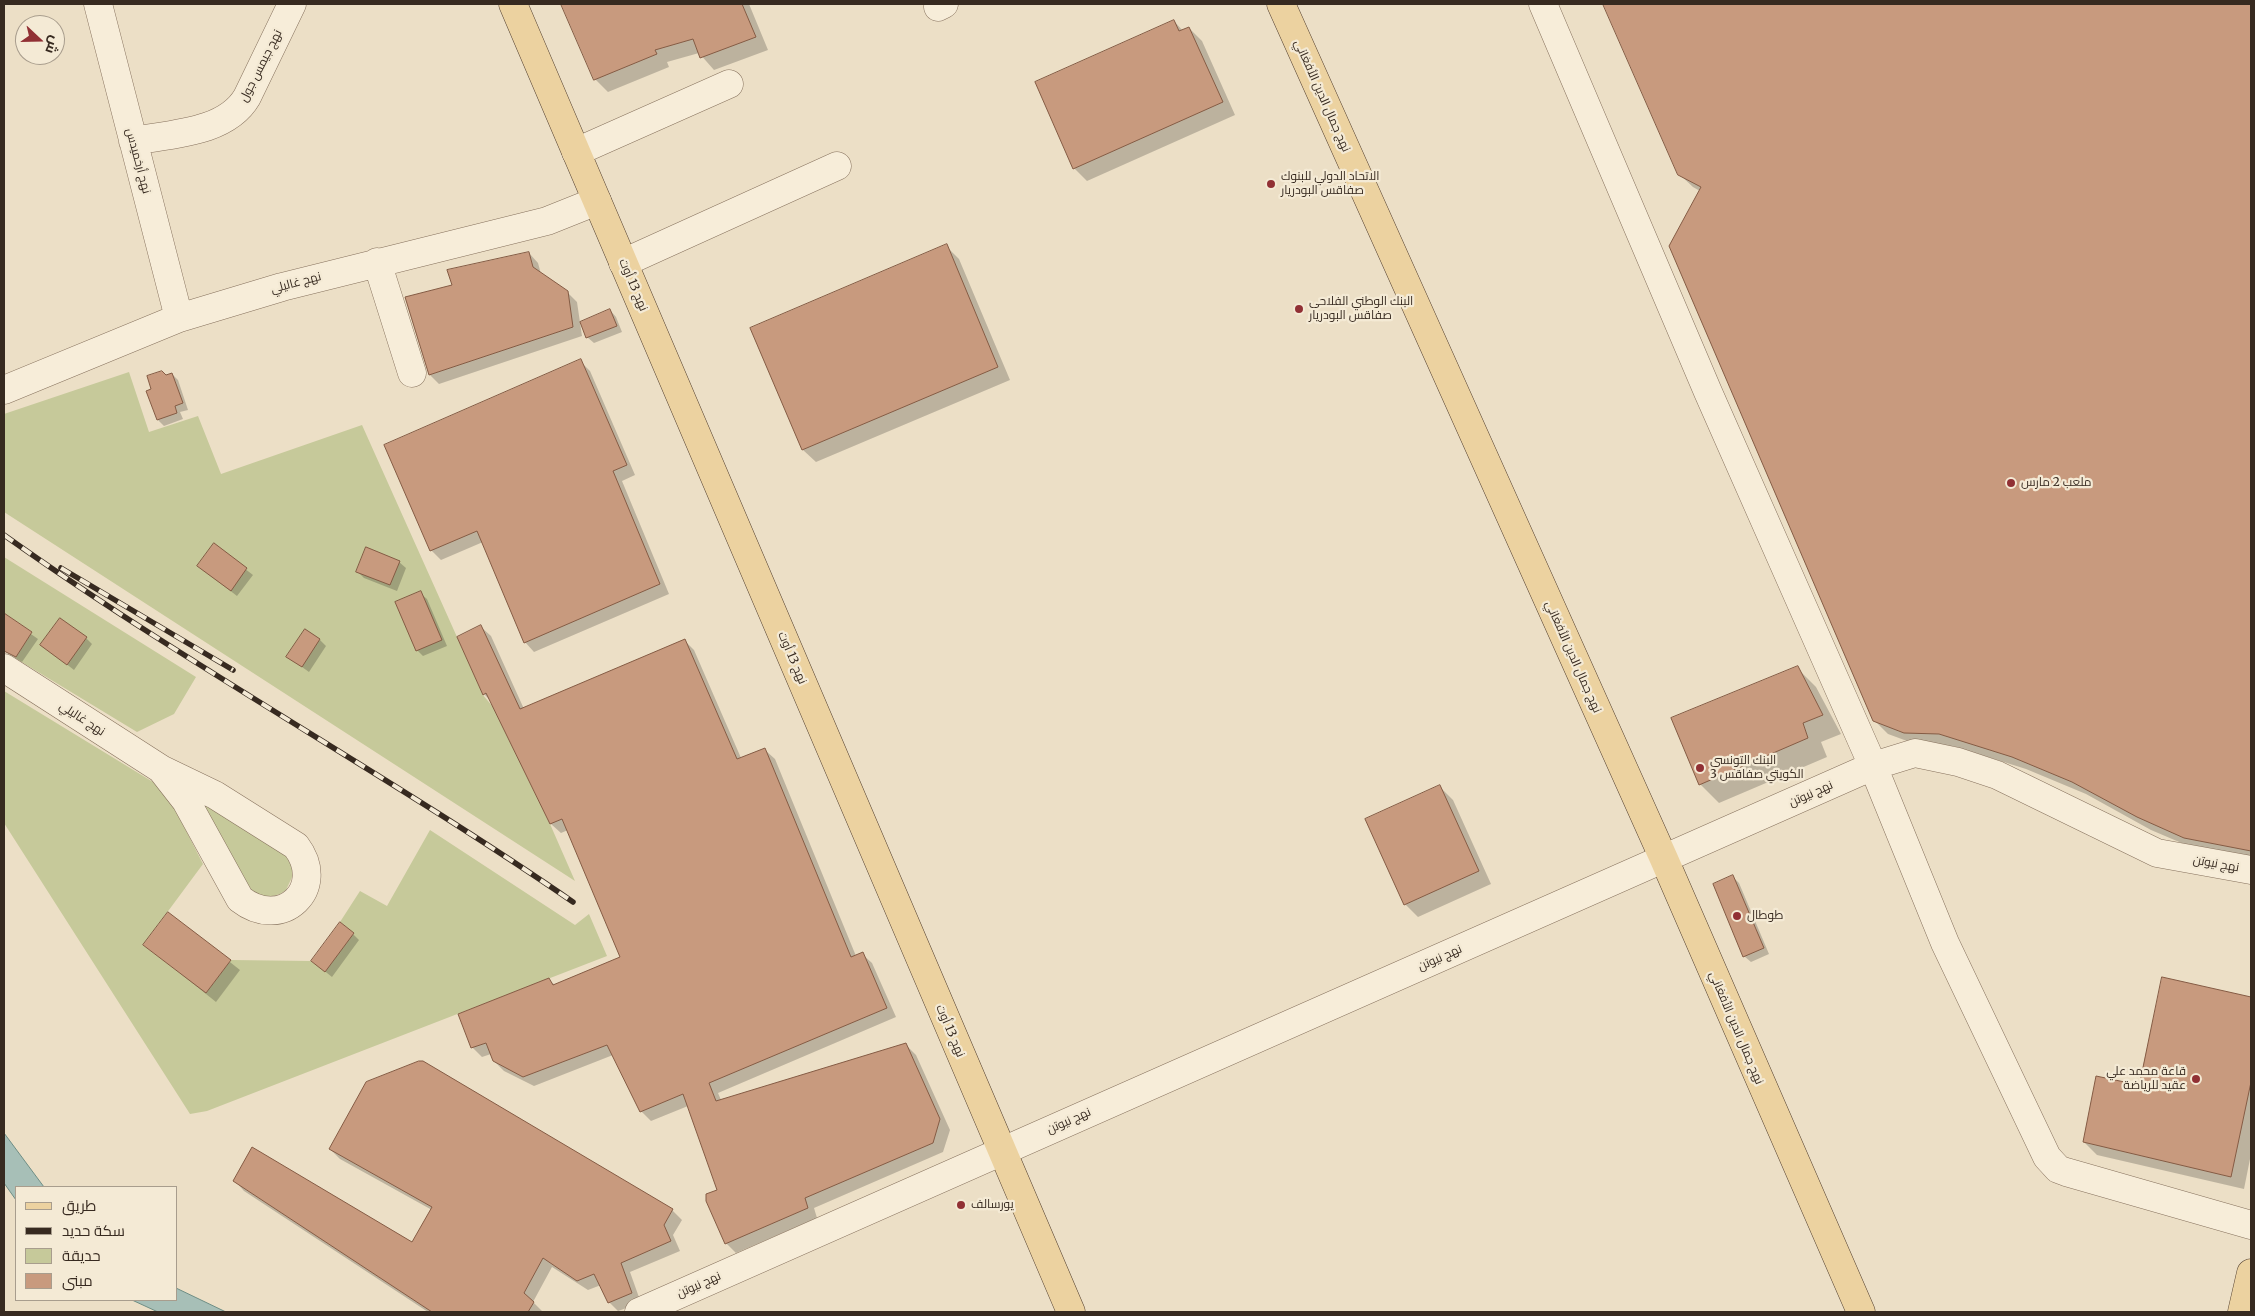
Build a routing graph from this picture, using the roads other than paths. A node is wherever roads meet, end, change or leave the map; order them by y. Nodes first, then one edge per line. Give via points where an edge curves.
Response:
1 (98, 4) edge
2 (291, 4) edge
3 (513, 4) edge
4 (1281, 4) edge
5 (1543, 4) edge
6 (729, 84) dead end
7 (133, 141) junction
8 (576, 152) junction
9 (837, 166) dead end
10 (597, 202) junction
11 (377, 262) junction
12 (623, 263) junction
13 (179, 318) junction
14 (412, 373) dead end
15 (4, 390) edge
16 (4, 668) edge
17 (1873, 766) junction
18 (161, 769) junction
19 (1664, 859) junction
20 (2251, 870) edge
21 (1001, 1151) junction
22 (2251, 1225) edge
23 (2251, 1273) edge
24 (639, 1312) edge
25 (1071, 1312) edge
26 (1861, 1312) edge
27 (2242, 1312) edge

1 - 7 street, نهج أرخميدس
2 - 7 street, نهج جيمس جول via 247,97 232,115 209,126
3 - 8 main road, نهج 13 أوت
4 - 19 main road, نهج جمال الدين الأفغاني
5 - 17 street via 1708,392
6 - 8 street
7 - 13 street, نهج أرخميدس
8 - 10 main road, نهج 13 أوت
9 - 12 street
10 - 11 street, نهج غاليلي via 546,221
10 - 12 main road, نهج 13 أوت
11 - 13 street, نهج غاليلي via 282,286
11 - 14 street
12 - 21 main road, نهج 13 أوت
13 - 15 street, نهج غاليلي
16 - 18 street, نهج غاليلي
17 - 19 street, نهج نيوتن
17 - 20 street, نهج نيوتن via 1915,753 1958,762 1997,775 2158,853
17 - 22 street via 1945,943 2052,1164 2066,1172
18 - 18 street via 186,802 240,899 250,907 268,912 286,908 297,900 304,890 307,866 296,846 215,796
19 - 21 street, نهج نيوتن
19 - 26 main road, نهج جمال الدين الأفغاني
21 - 24 street, نهج نيوتن
21 - 25 main road, نهج 13 أوت
23 - 27 main road

